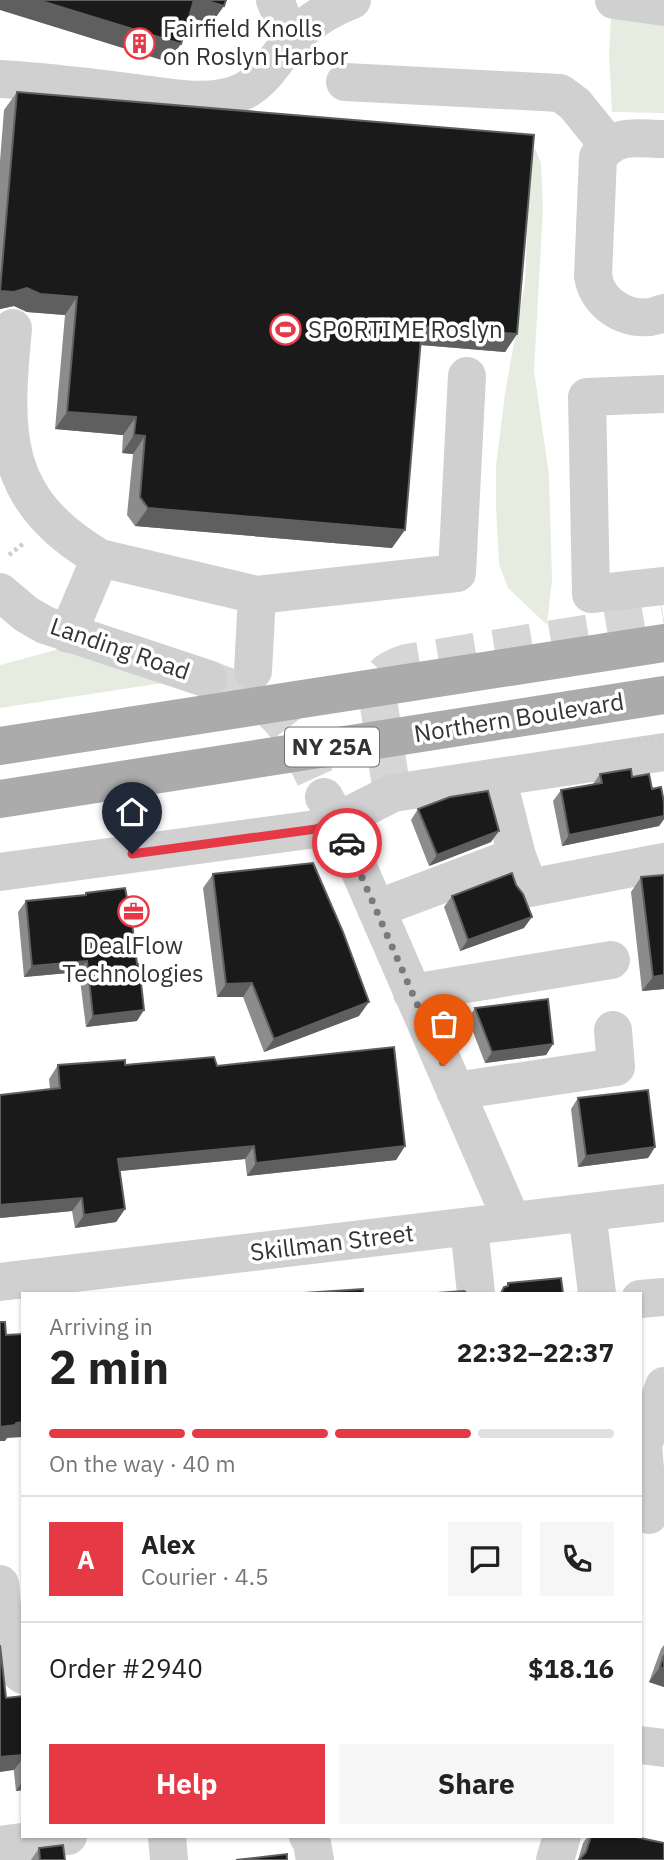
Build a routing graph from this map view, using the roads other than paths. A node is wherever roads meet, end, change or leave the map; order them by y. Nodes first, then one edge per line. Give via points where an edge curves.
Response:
1 (275, 0) edge
2 (352, 0) edge
3 (614, 0) edge
4 (664, 7) edge
5 (291, 40) junction
6 (0, 79) edge
7 (345, 82) dead end
8 (664, 139) edge
9 (608, 145) junction
10 (664, 313) edge
11 (13, 328) dead end
12 (467, 376) dead end
13 (664, 394) edge
14 (100, 558) junction
15 (664, 586) edge
16 (0, 592) edge
17 (257, 595) junction
18 (68, 634) junction
19 (664, 643) edge
20 (253, 671) dead end
21 (208, 679) tunnel mouth
22 (664, 695) edge
23 (0, 746) edge
24 (664, 752) edge
25 (497, 777) junction
26 (0, 799) edge
27 (331, 809) junction
28 (517, 856) junction
29 (664, 862) edge
30 (0, 872) edge
31 (376, 909) junction
32 (611, 960) dead end
33 (412, 993) junction
34 (612, 1030) dead end
35 (455, 1091) junction
36 (664, 1203) edge
37 (587, 1212) junction
38 (512, 1221) junction
39 (469, 1227) junction
40 (102, 1281) edge
41 (0, 1282) edge
42 (476, 1292) edge
43 (597, 1292) edge
44 (664, 1297) edge
45 (642, 1299) edge
46 (664, 1386) edge
47 (649, 1515) dead end
48 (0, 1584) edge
49 (21, 1674) edge
50 (642, 1745) edge
51 (664, 1748) edge
52 (53, 1838) edge
53 (167, 1838) edge
54 (561, 1838) edge
55 (0, 1845) edge
56 (169, 1860) edge
57 (555, 1860) edge

1 - 5 street
2 - 5 street via 308,24
3 - 4 street
5 - 6 street via 257,82 226,97 186,99
7 - 9 street via 560,93 575,104
8 - 9 street via 621,138
9 - 10 street via 598,157 596,290 620,312 637,317
11 - 14 street via 7,390 14,463 28,494 50,523
12 - 17 street via 457,573
13 - 15 street via 587,397 592,594
14 - 17 street
14 - 18 street
16 - 18 street, Landing Road via 26,614
17 - 20 street
18 - 21 street, Landing Road
19 - 23 main road, NY 25A, bridge
22 - 26 main road, Northern Boulevard / NY 25A, bridge
24 - 25 street
25 - 27 street via 392,790
25 - 28 street
27 - 30 street via 316,829
27 - 31 street
28 - 29 street via 529,888
28 - 31 street
31 - 33 street
32 - 33 street
33 - 35 street
34 - 35 street via 616,1067
35 - 38 street
36 - 37 street, Skillman Street
37 - 38 street, Skillman Street
37 - 43 street
38 - 39 street, Skillman Street
39 - 40 street, Skillman Street
39 - 42 street
40 - 41 street, Skillman Street
44 - 45 street
46 - 47 street via 643,1444
48 - 49 street via 10,1659
50 - 51 street
52 - 55 street
53 - 56 street
54 - 57 street

